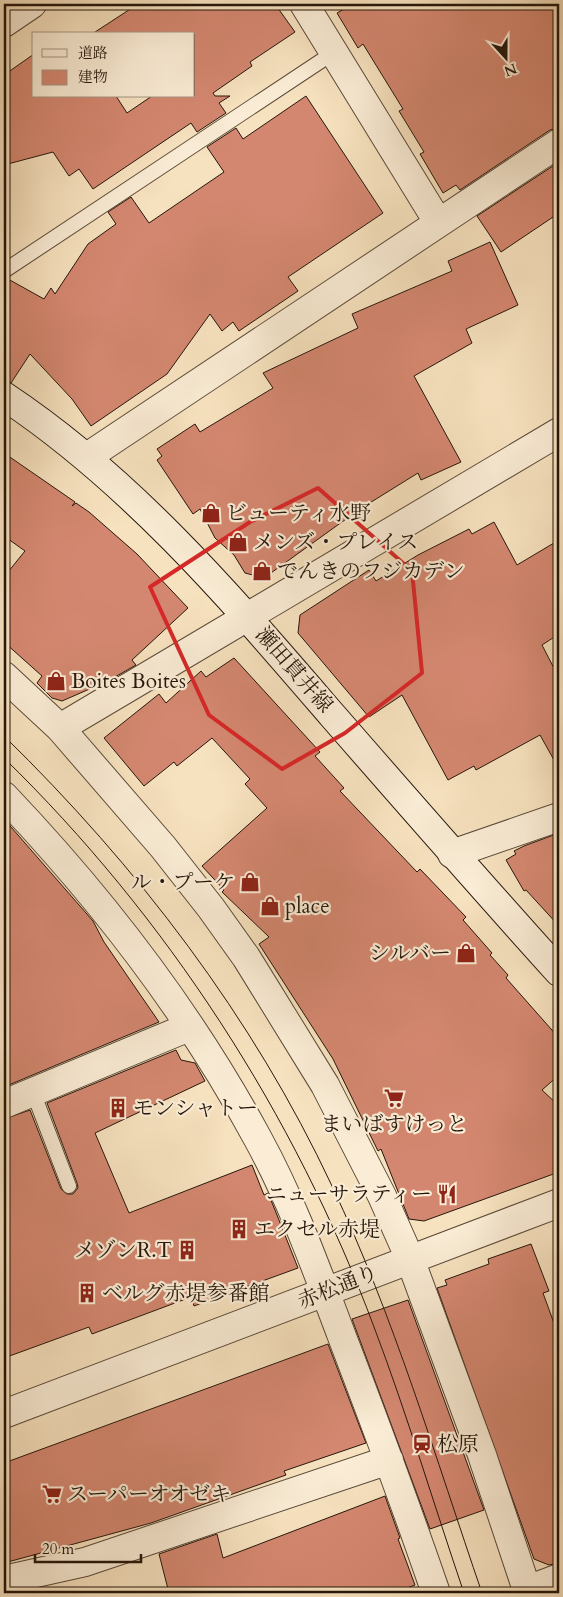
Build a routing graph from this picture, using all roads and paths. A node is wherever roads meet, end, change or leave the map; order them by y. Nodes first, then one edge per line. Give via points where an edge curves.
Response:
1 (32, 4) edge
2 (304, 4) edge
3 (4, 23) edge
4 (333, 53) junction
5 (559, 143) edge
6 (438, 222) junction
7 (4, 271) edge
8 (4, 396) edge
9 (559, 432) edge
10 (87, 457) junction
11 (247, 616) junction
12 (4, 676) edge
13 (60, 728) junction
14 (4, 796) edge
15 (559, 817) edge
16 (452, 854) junction
17 (559, 972) edge
18 (189, 1027) junction
19 (33, 1092) junction
20 (4, 1104) edge
21 (69, 1186) dead end
22 (559, 1203) edge
23 (410, 1259) junction
24 (326, 1293) junction
25 (4, 1414) edge
26 (389, 1460) junction
27 (559, 1578) edge
28 (4, 1580) edge
29 (527, 1592) edge
30 (436, 1593) edge

1 - 3 street
2 - 4 street
4 - 6 street
4 - 7 lane
5 - 6 street
6 - 10 street
8 - 10 street, 瀬田貫井線
9 - 11 street
10 - 11 street, 瀬田貫井線 via 140,503
11 - 13 street
11 - 16 street, 瀬田貫井線
12 - 13 street
13 - 23 street via 163,847 246,957 325,1085
14 - 18 street via 96,899 140,955
15 - 16 street
16 - 17 street, 瀬田貫井線
18 - 19 street
18 - 24 street via 259,1141
19 - 20 street
19 - 21 lane
22 - 23 street, 赤松通り
23 - 24 street, 赤松通り
23 - 29 street
24 - 25 street, 赤松通り
24 - 26 street
26 - 28 street via 85,1562
26 - 30 street
27 - 29 street

